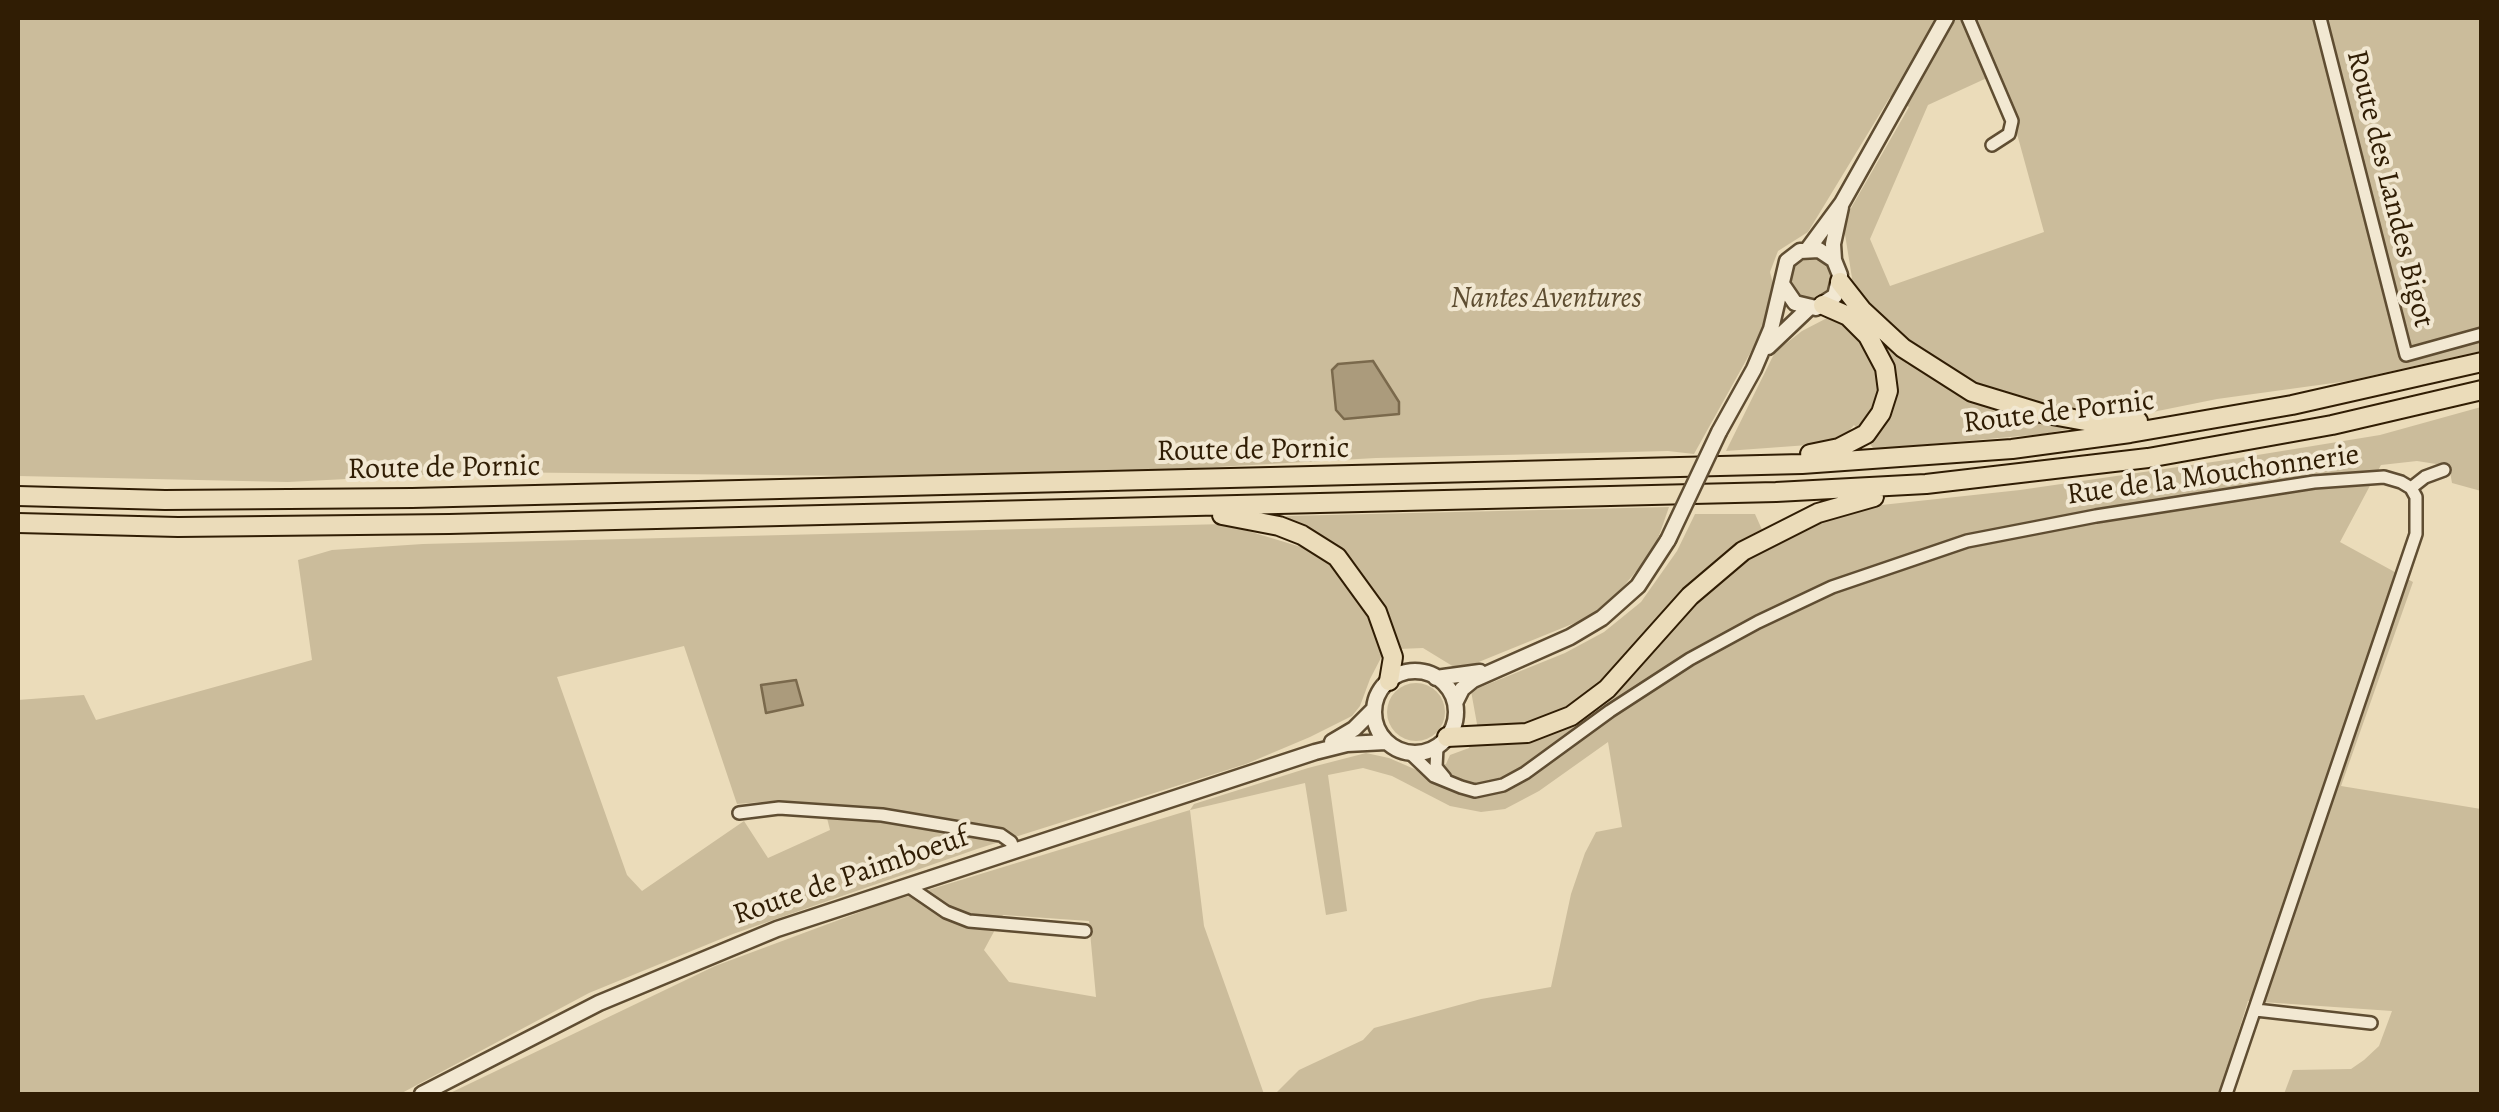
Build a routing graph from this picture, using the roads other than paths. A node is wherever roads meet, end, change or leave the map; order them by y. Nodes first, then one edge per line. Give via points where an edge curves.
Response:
1 (1946, 18) edge
2 (1968, 18) edge
3 (2320, 18) edge
4 (1992, 145) dead end
5 (1842, 203) junction
6 (1808, 250) junction
7 (1834, 260) junction
8 (1840, 282) junction
9 (1782, 284) junction
10 (1816, 307) junction
11 (2482, 334) edge
12 (1761, 355) junction
13 (2482, 362) edge
14 (2482, 390) edge
15 (2173, 426) junction
16 (1718, 466) junction
17 (2444, 470) dead end
18 (1926, 484) junction
19 (2411, 488) junction
20 (18, 496) edge
21 (1173, 508) junction
22 (18, 523) edge
23 (1496, 668) junction
24 (1436, 678) junction
25 (1389, 681) junction
26 (1455, 703) junction
27 (1374, 709) junction
28 (1386, 742) junction
29 (1442, 742) junction
30 (1315, 752) junction
31 (1410, 753) junction
32 (1448, 781) junction
33 (739, 813) dead end
34 (1014, 850) junction
35 (908, 886) junction
36 (1085, 931) dead end
37 (2256, 1010) junction
38 (2371, 1022) dead end
39 (422, 1094) edge
40 (2226, 1094) edge

1 - 5 street
2 - 4 street via 2012,122 2009,134
3 - 11 street, Route des Landes Bigot via 2406,355
5 - 6 street
5 - 7 street
6 - 7 street
6 - 9 street via 1787,261
7 - 8 street
8 - 10 street via 1835,296
8 - 15 highway via 1903,348 1972,392 2070,418
9 - 10 street via 1794,303
9 - 12 street
10 - 12 street
10 - 16 highway via 1848,316 1880,356 1888,391 1875,424 1840,448
12 - 23 street, bridge via 1638,586 1570,637
13 - 15 highway, Route de Pornic
14 - 18 highway, Route de Pornic via 2202,449
15 - 16 highway, Route de Pornic via 1968,453
16 - 20 highway, Route de Pornic via 348,499
17 - 19 street
18 - 21 highway, Route de Pornic
18 - 29 highway via 1841,504 1752,545 1698,588 1614,682 1571,716 1527,732
19 - 32 street, Rue de la Mouchonnerie via 2384,477 2314,482 1967,541 1832,587 1758,622 1690,659 1503,785 1475,791
19 - 37 street via 2416,534
21 - 22 highway, Route de Pornic via 296,526
21 - 25 highway via 1279,526 1337,557 1376,612 1393,657
23 - 24 street
23 - 26 street via 1462,689
24 - 25 street via 1410,672
24 - 26 street
25 - 27 street
26 - 29 street via 1455,721
27 - 28 street
27 - 30 street, Route de Paimboeuf via 1354,730
28 - 30 street, Route de Paimboeuf
28 - 31 street
29 - 31 street
29 - 32 street via 1436,767
30 - 34 street, Route de Paimboeuf
31 - 32 street, Rue de la Mouchonnerie
33 - 34 street via 779,808 882,815 1001,835
34 - 35 street, Route de Paimboeuf
35 - 36 street via 969,921
35 - 39 street, Route de Paimboeuf via 660,976
37 - 38 street
37 - 40 street

